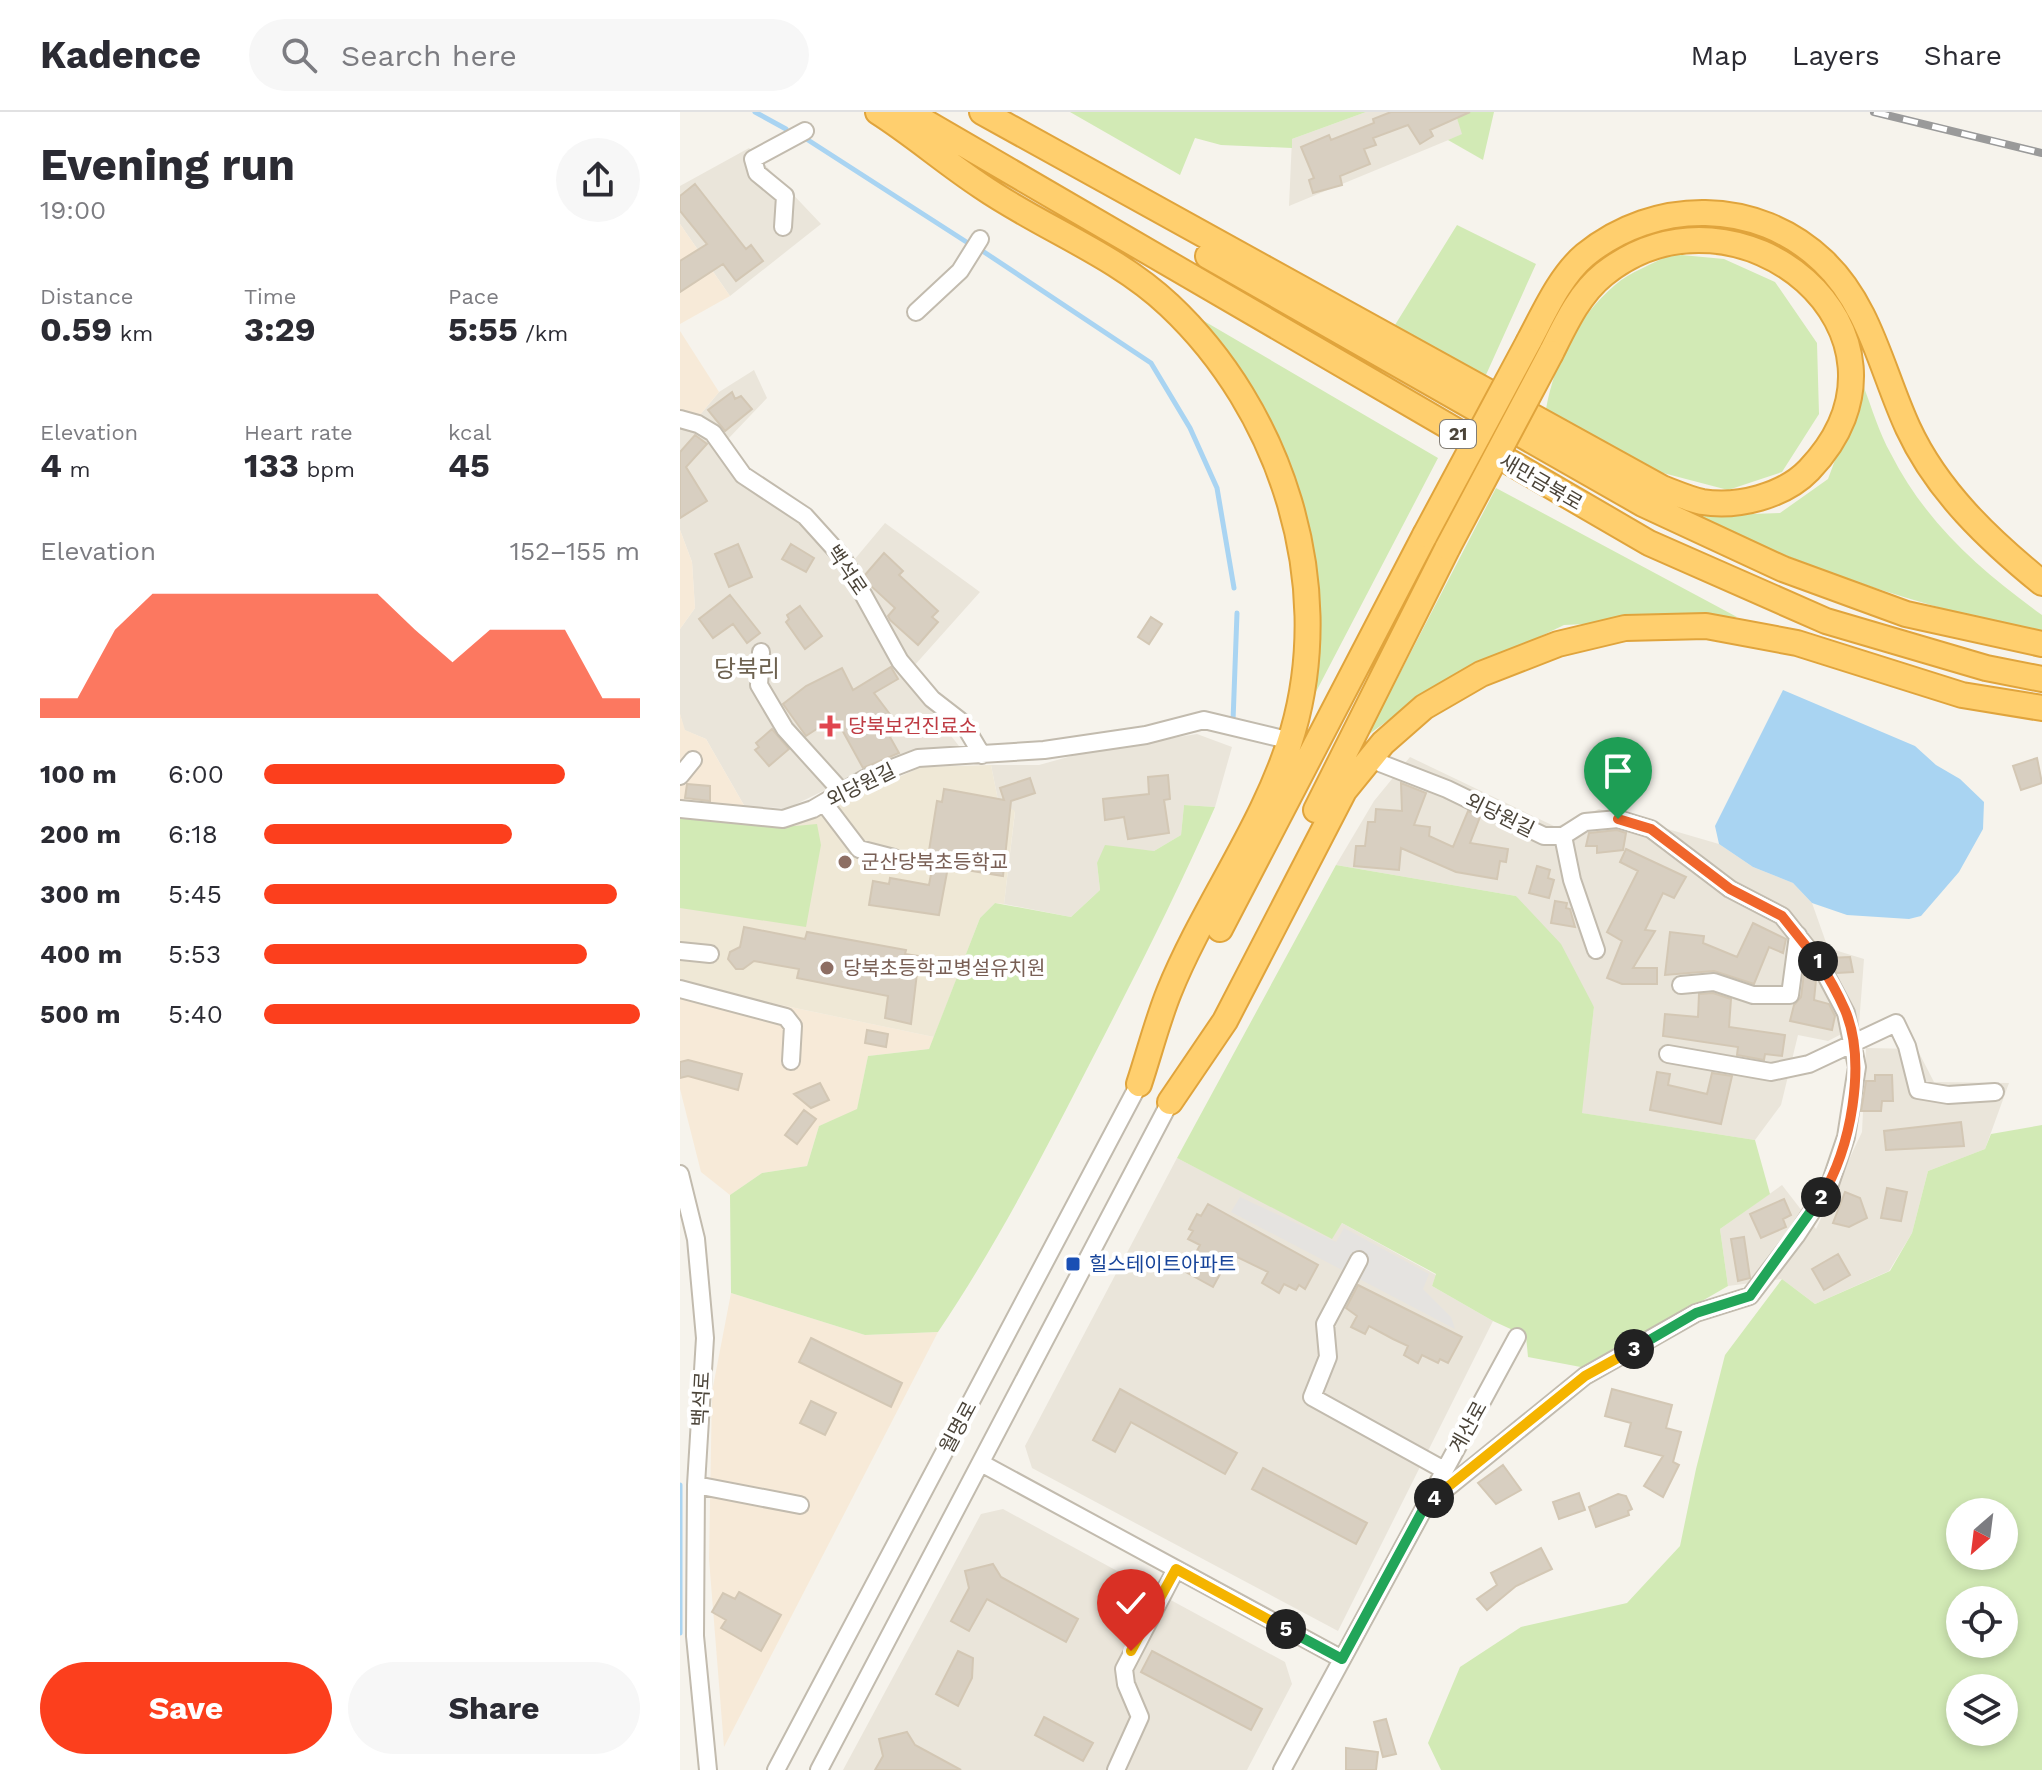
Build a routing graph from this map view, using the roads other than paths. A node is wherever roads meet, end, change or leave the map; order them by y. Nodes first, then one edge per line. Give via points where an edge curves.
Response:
1 (878, 112) edge
2 (908, 112) edge
3 (970, 112) edge
4 (982, 112) edge
5 (805, 131) dead end
6 (783, 227) dead end
7 (980, 239) dead end
8 (916, 312) dead end
9 (680, 419) edge
10 (2042, 583) edge
11 (2042, 644) edge
12 (761, 652) dead end
13 (2042, 679) edge
14 (2042, 708) edge
15 (1279, 738) dead end
16 (982, 755) junction
17 (693, 760) dead end
18 (1380, 763) dead end
19 (680, 776) edge
20 (842, 792) junction
21 (824, 803) junction
22 (680, 809) edge
23 (1563, 836) junction
24 (894, 858) dead end
25 (1798, 935) junction
26 (1596, 950) dead end
27 (680, 951) edge
28 (710, 954) dead end
29 (1681, 985) dead end
30 (680, 989) edge
31 (1852, 1042) junction
32 (1668, 1054) dead end
33 (791, 1061) dead end
34 (1139, 1084) junction
35 (1995, 1092) dead end
36 (1170, 1102) junction
37 (680, 1174) edge
38 (684, 1211) edge
39 (1359, 1260) dead end
40 (1517, 1337) dead end
41 (981, 1463) junction
42 (1444, 1470) junction
43 (696, 1485) junction
44 (800, 1505) dead end
45 (1425, 1506) junction
46 (1176, 1569) junction
47 (1342, 1659) junction
48 (708, 1770) edge
49 (776, 1770) edge
50 (819, 1770) edge
51 (1116, 1770) edge
52 (1282, 1770) edge

1 - 34 highway via 981,187 1134,276 1169,305 1236,384 1262,429 1293,514 1306,612 1294,729 1256,822 1169,991
2 - 13 highway, 새만금북로 / 21 via 1649,543 1826,621
3 - 11 highway, 새만금북로 / 21 via 1185,243 1643,504 1783,569 1906,614
4 - 36 highway, bridge via 1662,488 1703,502 1746,502 1777,492 1805,474 1838,432 1850,390 1850,358 1841,326 1801,274 1736,242 1696,239 1633,254 1582,297 1551,353 1448,547
5 - 6 street via 753,159 757,173 785,196
7 - 8 street via 960,271
9 - 16 street, 백석로 via 713,433 743,475 805,516 843,558 900,661 932,699 963,723
10 - 34 highway, bridge via 1986,536 1929,465 1909,430 1869,328 1850,293 1824,262 1794,237 1757,221 1712,211 1680,212 1638,224 1583,257 1529,341
12 - 20 street via 759,685 778,718
14 - 36 highway via 1962,695 1797,643 1706,626 1625,628 1558,644 1481,674 1424,707 1383,743 1344,791 1225,1021
15 - 16 street, 외당원길 via 1204,720 1146,735
16 - 20 street, 외당원길 via 918,758
17 - 19 street
18 - 23 street, 외당원길 via 1544,836
20 - 21 street, 외당원길
21 - 22 street, 외당원길 via 783,819
21 - 24 street via 859,849
23 - 25 street, 외당원길 via 1585,822 1618,819 1651,829 1730,889 1782,916
23 - 26 street
25 - 29 street via 1790,995 1753,995 1714,982
25 - 31 street, 외당원길 via 1846,1013
27 - 28 street
30 - 33 street via 786,1017 793,1026
31 - 32 street via 1809,1064 1771,1072
31 - 35 street via 1896,1023 1918,1090 1948,1095
31 - 45 street, 외당원길 via 1857,1067 1846,1137 1830,1184 1750,1296 1696,1313 1585,1376
34 - 49 street, 월명로
36 - 41 street, 월명로
37 - 38 street, 백석로
38 - 43 street, 백석로 via 696,1239 705,1338
39 - 42 street via 1325,1324 1328,1357 1312,1397
40 - 42 street, 계산로
41 - 46 street
41 - 50 street, 월명로
42 - 45 street, 계산로
43 - 44 street
43 - 48 street, 백석로 via 695,1636
45 - 47 street, 계산로
46 - 47 street
46 - 51 street via 1124,1669 1140,1717
47 - 52 street, 계산로

